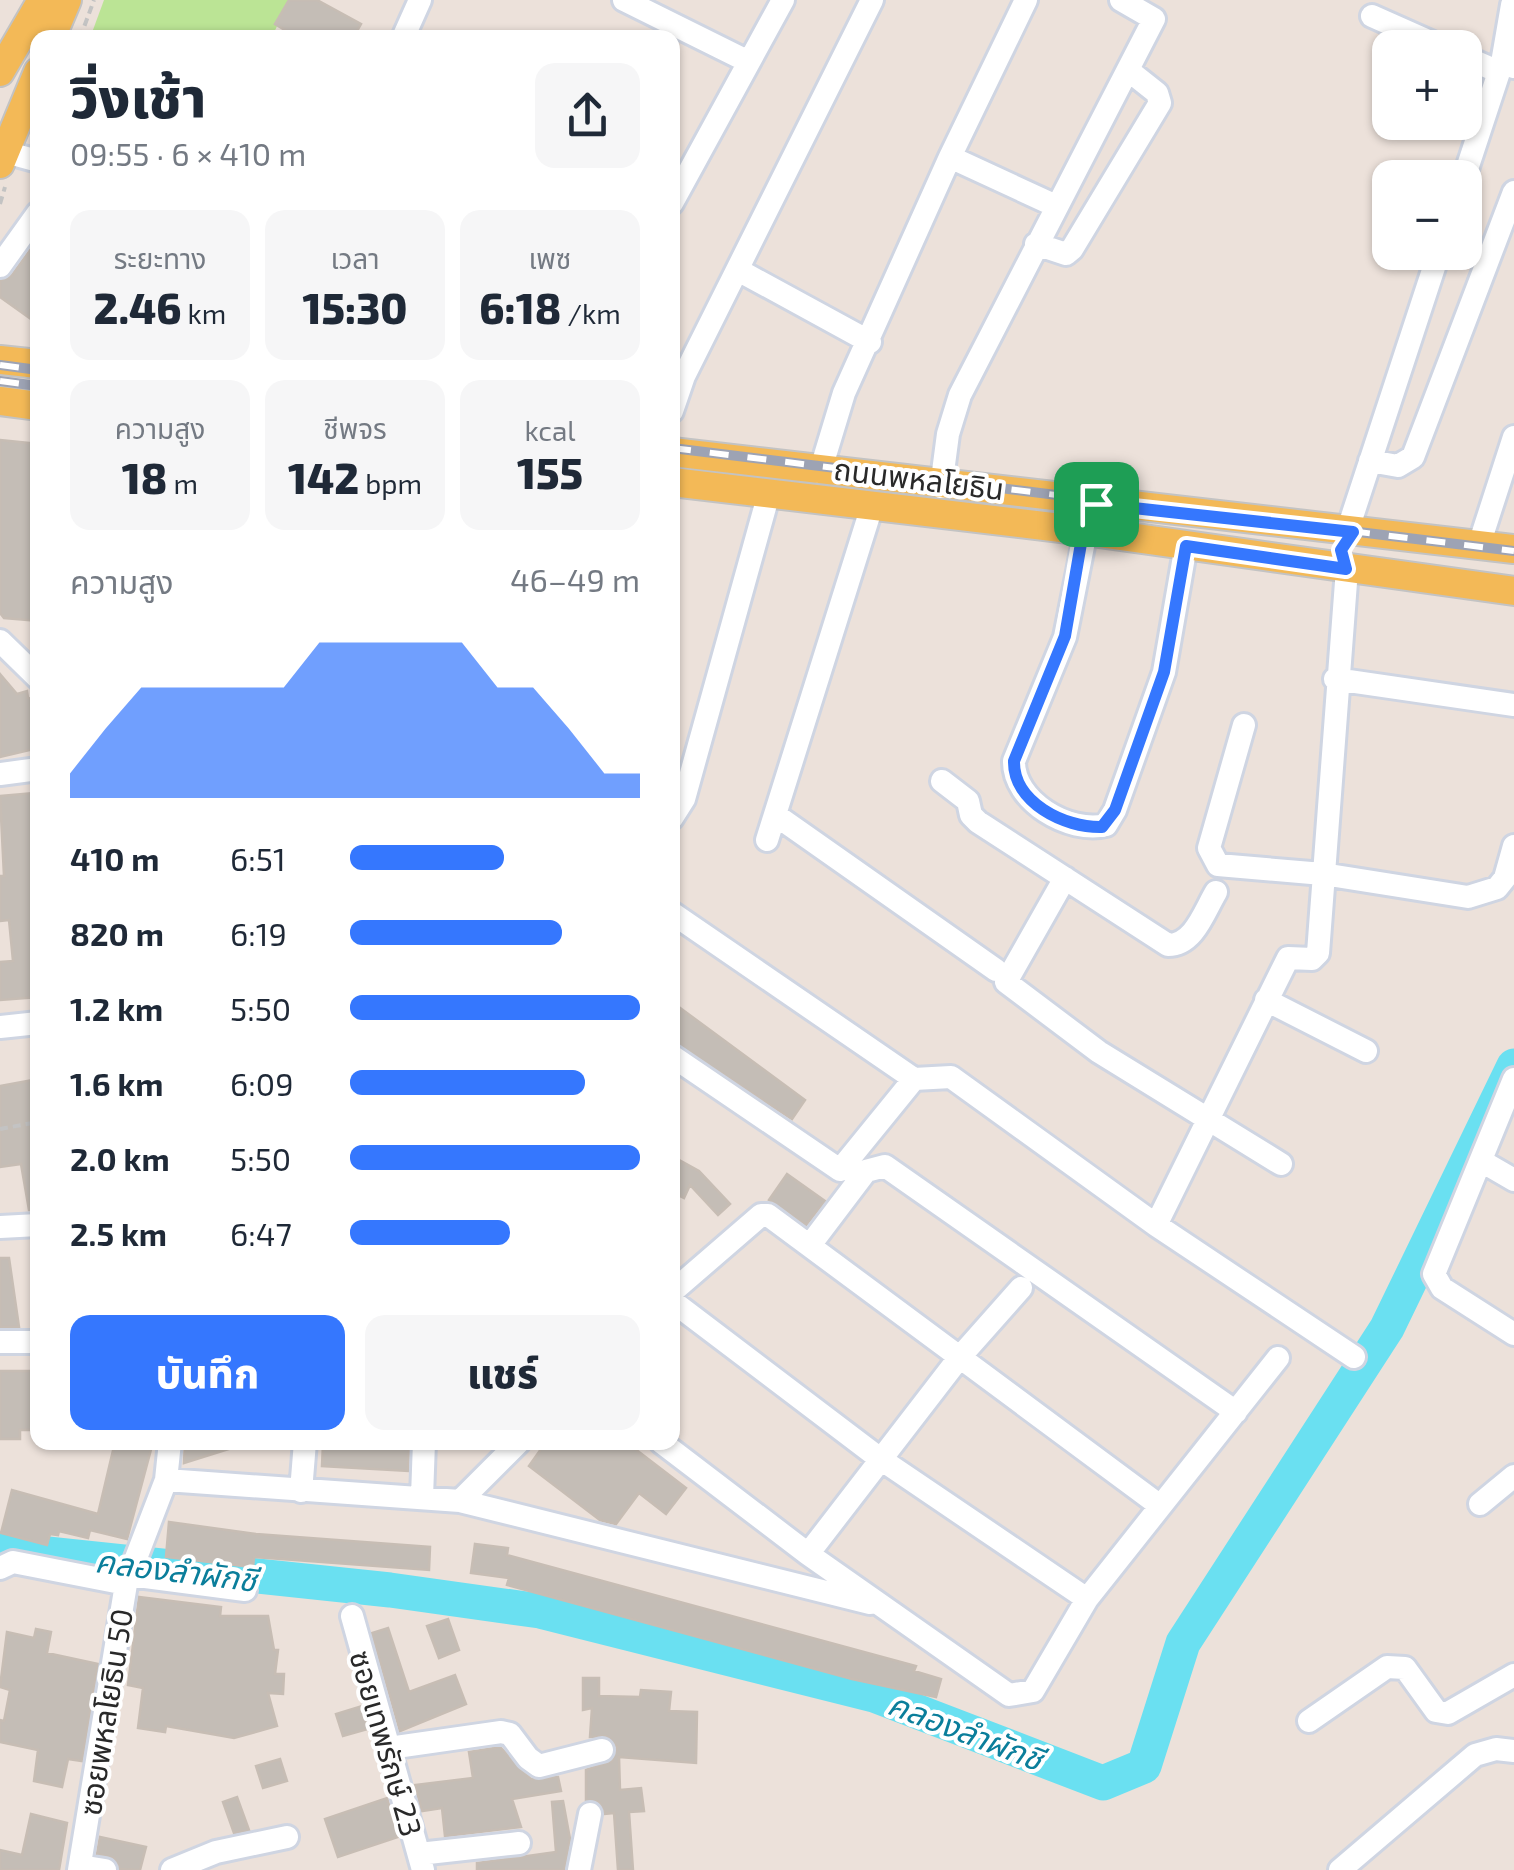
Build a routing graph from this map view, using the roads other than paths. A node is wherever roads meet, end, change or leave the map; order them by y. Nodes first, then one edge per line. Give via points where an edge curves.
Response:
1 (25, 0) edge
2 (42, 0) edge
3 (67, 0) edge
4 (420, 0) edge
5 (624, 0) edge
6 (783, 0) edge
7 (872, 0) edge
8 (1026, 0) edge
9 (1121, 0) edge
10 (1512, 5) edge
11 (1158, 9) edge
12 (1372, 16) dead end
13 (55, 30) edge
14 (407, 30) edge
15 (1404, 30) edge
16 (0, 60) edge
17 (749, 62) junction
18 (1505, 67) edge
19 (1128, 70) junction
20 (0, 72) edge
21 (30, 91) edge
22 (950, 157) junction
23 (2, 158) edge
24 (683, 159) edge
25 (30, 160) edge
26 (1471, 160) edge
27 (1514, 192) edge
28 (1056, 206) junction
29 (30, 224) edge
30 (1036, 244) junction
31 (0, 266) edge
32 (738, 270) junction
33 (1433, 270) edge
34 (870, 342) junction
35 (0, 360) edge
36 (30, 363) edge
37 (680, 388) edge
38 (0, 401) edge
39 (30, 405) edge
40 (1514, 437) edge
41 (680, 453) edge
42 (1370, 461) junction
43 (820, 472) junction
44 (680, 483) edge
45 (941, 486) junction
46 (769, 493) junction
47 (872, 506) junction
48 (1091, 518) junction
49 (1350, 532) junction
50 (1186, 546) junction
51 (1479, 546) junction
52 (1514, 549) edge
53 (1346, 569) junction
54 (1514, 590) edge
55 (0, 640) edge
56 (30, 670) edge
57 (1335, 679) junction
58 (1514, 705) edge
59 (1244, 724) dead end
60 (30, 771) edge
61 (0, 774) edge
62 (942, 782) dead end
63 (680, 805) edge
64 (777, 816) junction
65 (767, 840) dead end
66 (1514, 846) edge
67 (1323, 874) junction
68 (1065, 878) junction
69 (1216, 892) dead end
70 (680, 919) edge
71 (996, 970) dead end
72 (1266, 1000) junction
73 (30, 1023) edge
74 (0, 1026) edge
75 (1366, 1051) dead end
76 (680, 1061) edge
77 (1514, 1079) edge
78 (914, 1080) junction
79 (1209, 1120) junction
80 (1483, 1162) junction
81 (1282, 1164) dead end
82 (1514, 1180) edge
83 (30, 1225) edge
84 (1156, 1225) junction
85 (0, 1227) edge
86 (810, 1245) junction
87 (680, 1285) edge
88 (1021, 1288) dead end
89 (680, 1308) edge
90 (1514, 1334) edge
91 (0, 1342) edge
92 (30, 1342) edge
93 (1354, 1356) dead end
94 (958, 1358) junction
95 (1278, 1358) dead end
96 (1236, 1412) junction
97 (169, 1450) edge
98 (304, 1450) edge
99 (424, 1450) edge
100 (512, 1450) edge
101 (672, 1450) edge
102 (880, 1458) junction
103 (1514, 1476) edge
104 (166, 1480) junction
105 (301, 1491) junction
106 (422, 1497) junction
107 (460, 1501) junction
108 (1480, 1504) dead end
109 (1160, 1505) junction
110 (808, 1554) junction
111 (0, 1568) edge
112 (129, 1576) junction
113 (246, 1590) dead end
114 (1087, 1599) junction
115 (883, 1606) junction
116 (352, 1616) dead end
117 (1514, 1674) edge
118 (1309, 1721) dead end
119 (389, 1748) junction
120 (602, 1750) dead end
121 (1514, 1751) edge
122 (590, 1814) dead end
123 (286, 1837) dead end
124 (519, 1843) dead end
125 (421, 1862) edge
126 (80, 1868) edge
127 (105, 1870) edge
128 (172, 1870) edge
129 (580, 1870) edge
130 (1340, 1870) edge

1 - 16 main road
2 - 20 main road
3 - 13 main road
4 - 14 street
5 - 17 street
6 - 17 street
7 - 32 street
8 - 22 street
9 - 11 street
10 - 18 street
11 - 19 street
12 - 15 street
17 - 24 street
18 - 26 street
19 - 28 street
19 - 30 street via 1160,102 1072,249 1066,254
21 - 23 main road
22 - 28 street
22 - 34 street
23 - 25 street
27 - 42 street via 1413,457 1398,466
28 - 30 street
29 - 31 street
30 - 45 street via 960,396
32 - 34 street
32 - 37 street
33 - 42 street
34 - 43 street via 844,393
35 - 36 main road
38 - 39 main road
40 - 51 street
41 - 43 main road, ถนนพหลโยธิน
42 - 49 street
43 - 45 main road, ถนนพหลโยธิน
44 - 46 main road, ถนนพหลโยธิน
45 - 48 main road, ถนนพหลโยธิน
46 - 47 main road, ถนนพหลโยธิน
46 - 63 street
47 - 48 main road, ถนนพหลโยธิน
47 - 64 street
48 - 49 main road, ถนนพหลโยธิน
48 - 50 main road, ถนนพหลโยธิน
48 - 50 street via 1065,636 1014,775 1034,804 1092,827 1106,825 1115,810 1164,672
49 - 51 main road, ถนนพหลโยธิน
49 - 53 main road via 1341,550
50 - 53 main road, ถนนพหลโยธิน
51 - 52 main road, ถนนพหลโยธิน
53 - 54 main road, ถนนพหลโยธิน
53 - 57 street
55 - 56 street
57 - 58 street
57 - 67 street
59 - 67 street via 1210,848 1214,860 1228,869
60 - 61 street
62 - 68 street via 968,801 978,822
64 - 65 street
64 - 71 street
66 - 67 street via 1505,878 1482,895
67 - 72 street via 1318,954 1288,958
68 - 69 street via 1176,945 1193,933
68 - 79 street via 1006,982 1099,1052
70 - 78 street
72 - 75 street
72 - 79 street
73 - 74 street
76 - 78 street via 840,1170
77 - 80 street
78 - 84 street via 956,1080
79 - 81 street
79 - 84 street
80 - 82 street
80 - 90 street via 1434,1274 1442,1288
83 - 85 street
84 - 93 street
86 - 87 street via 761,1215
86 - 94 street
86 - 96 street via 866,1171 885,1166
88 - 94 street
89 - 102 street
91 - 92 street
94 - 102 street
94 - 109 street
95 - 96 street
96 - 109 street
97 - 104 street, ซอยพหลโยธิน 50
98 - 105 street
99 - 106 street
100 - 107 street
101 - 110 street
102 - 110 street
102 - 114 street
103 - 108 street
104 - 105 street
104 - 112 street, ซอยพหลโยธิน 50
105 - 106 street
106 - 107 street
107 - 115 street
109 - 114 street
110 - 115 street
111 - 112 street via 12,1562
112 - 113 street
112 - 126 street, ซอยพหลโยธิน 50
114 - 115 street via 1033,1690 1022,1696 1010,1695
116 - 119 street, ซอยเทพรักษ์ 23
117 - 118 street via 1448,1713 1436,1710 1405,1668 1387,1667
119 - 120 street via 501,1732 539,1766
119 - 125 street, ซอยเทพรักษ์ 23
121 - 130 street via 1475,1755
122 - 129 street
123 - 128 street via 216,1852
124 - 125 street
126 - 127 street

